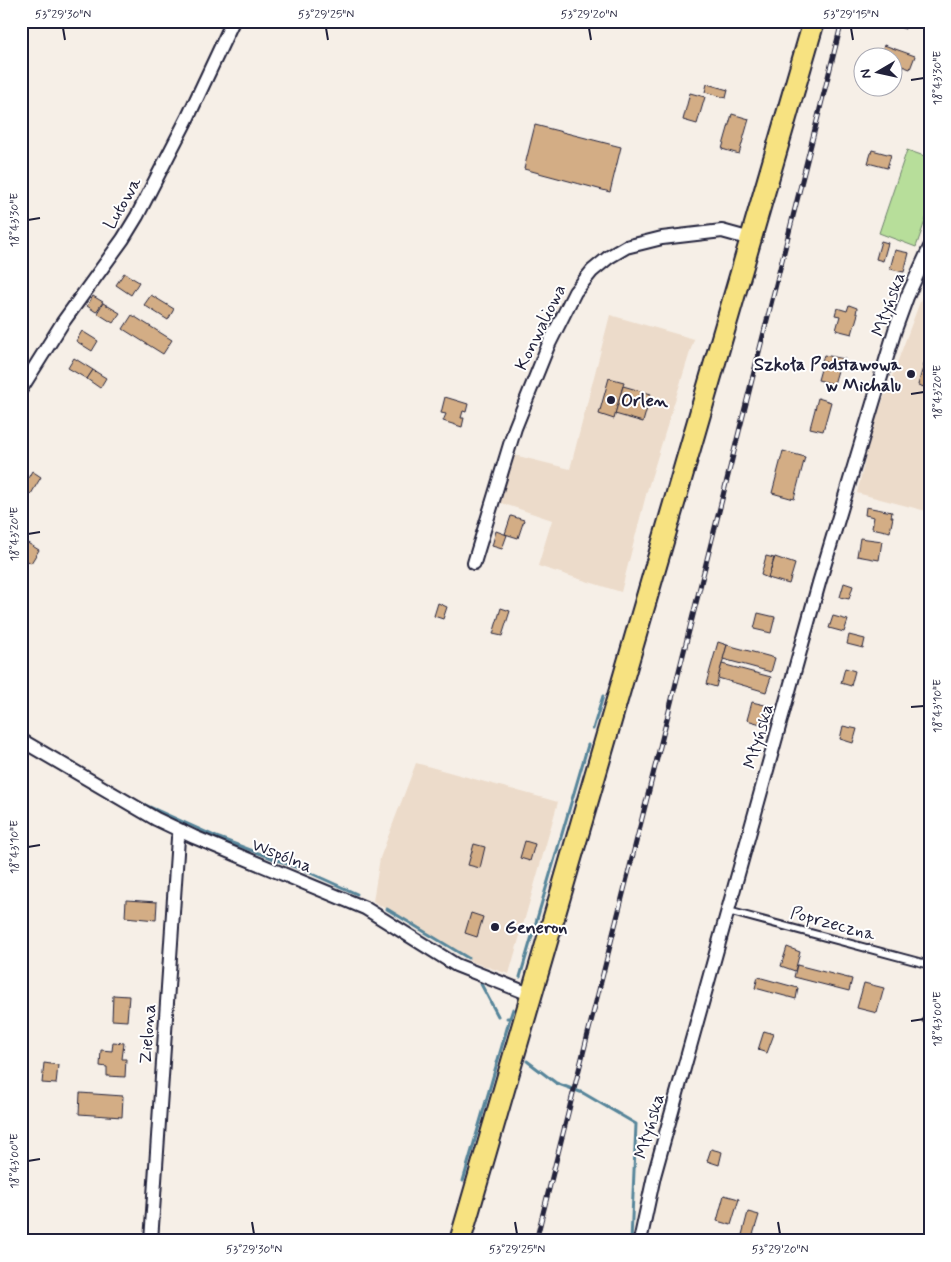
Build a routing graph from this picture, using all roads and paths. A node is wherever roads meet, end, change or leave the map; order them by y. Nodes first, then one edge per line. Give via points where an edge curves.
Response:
1 (233, 21) edge
2 (814, 21) edge
3 (751, 239) junction
4 (930, 248) edge
5 (21, 389) edge
6 (474, 563) dead end
7 (21, 740) edge
8 (182, 831) junction
9 (728, 911) junction
10 (930, 965) edge
11 (532, 995) junction
12 (151, 1241) edge
13 (460, 1241) edge
14 (640, 1241) edge

1 - 5 street, Lutowa via 137,216
2 - 3 main road
3 - 6 street, Konwaliowa via 722,231 662,238 626,247 592,271 574,292 515,428
3 - 11 main road
4 - 9 street, Młyńska via 895,330 819,583
7 - 8 street, Wspólna via 113,795
8 - 11 street, Wspólna via 365,908 456,965
8 - 12 street, Zielona via 178,838
9 - 10 lane, Poprzeczna
9 - 14 street, Młyńska via 654,1176
11 - 13 main road

